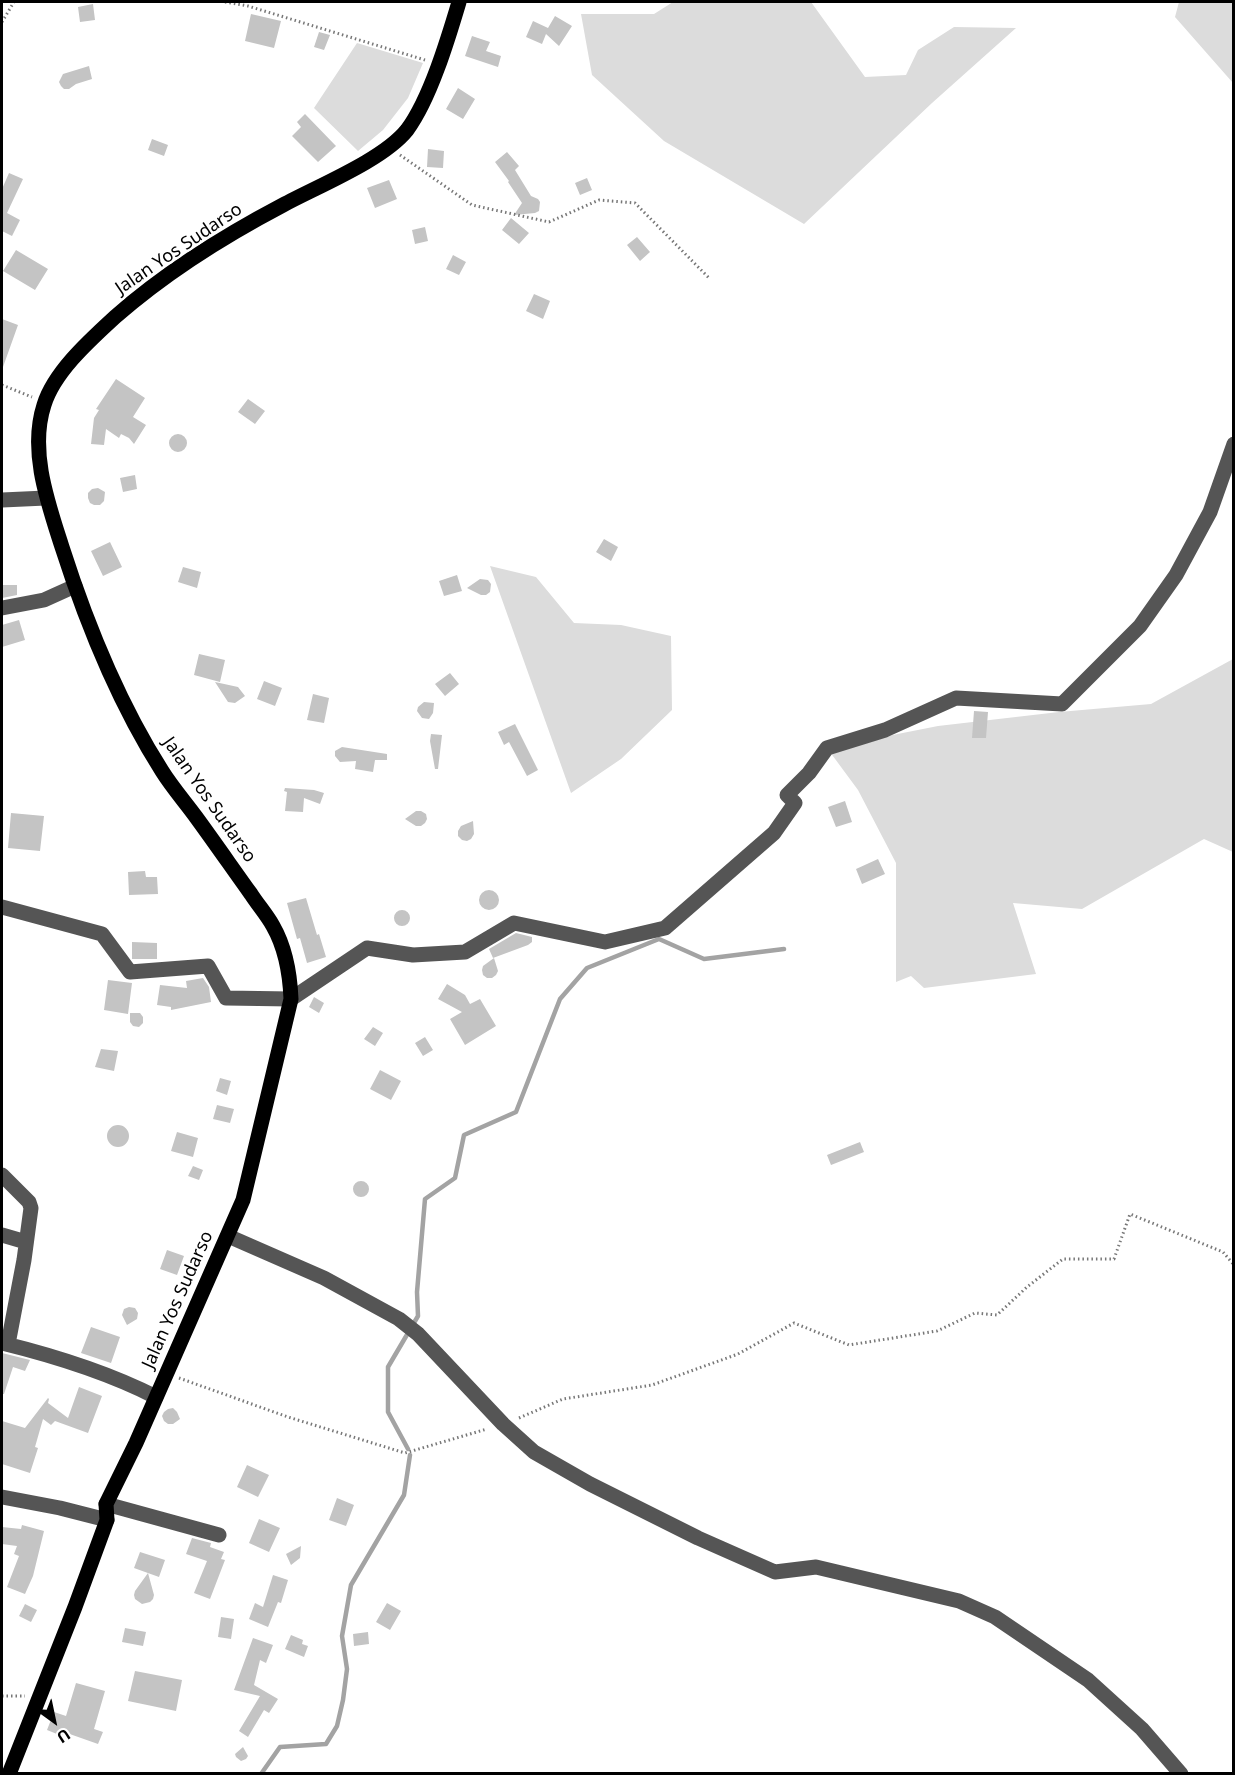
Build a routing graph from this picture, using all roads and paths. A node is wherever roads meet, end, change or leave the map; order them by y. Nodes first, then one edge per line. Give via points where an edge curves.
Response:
1 (14, 2) edge
2 (225, 2) edge
3 (459, 2) edge
4 (2, 22) edge
5 (438, 64) junction
6 (389, 147) junction
7 (710, 279) dead end
8 (2, 385) edge
9 (44, 403) junction
10 (1233, 444) edge
11 (46, 498) junction
12 (2, 500) edge
13 (75, 586) junction
14 (2, 608) edge
15 (2, 907) edge
16 (291, 999) junction
17 (2, 1175) edge
18 (2, 1235) edge
19 (228, 1236) junction
20 (26, 1242) junction
21 (1233, 1265) edge
22 (5, 1343) edge
23 (166, 1374) junction
24 (156, 1397) junction
25 (503, 1424) junction
26 (2, 1497) edge
27 (106, 1504) junction
28 (107, 1520) junction
29 (219, 1535) dead end
30 (2, 1695) edge
31 (38, 1697) junction
32 (9, 1773) edge
33 (1181, 1773) edge

1 - 4 path
2 - 5 path
3 - 5 main road, Jalan Yos Sudarso
5 - 6 main road, Jalan Yos Sudarso via 422,105 406,131
6 - 7 path via 472,205 549,222 599,200 635,203
6 - 9 main road, Jalan Yos Sudarso via 220,241 152,286 77,355
8 - 9 path
9 - 11 main road, Jalan Yos Sudarso via 39,444
10 - 16 street via 1210,512 1176,575 1140,626 1062,704 956,698 885,730 827,748 787,795 795,803 774,833 664,928 605,942 514,922 465,952 413,955 367,948
11 - 12 street
11 - 13 main road, Jalan Yos Sudarso
13 - 14 street via 44,600
13 - 16 main road, Jalan Yos Sudarso via 128,711 163,772 273,926 288,971
15 - 16 street via 102,934 130,972 208,966 226,998
16 - 19 main road, Jalan Yos Sudarso via 243,1200
17 - 20 street via 29,1202
18 - 20 street
19 - 23 main road, Jalan Yos Sudarso
19 - 25 street via 324,1278 413,1329
20 - 22 street
21 - 25 path via 1223,1251 1130,1214 1114,1259 1063,1259 997,1316 975,1313 937,1331 849,1345 794,1323 738,1354 652,1385 563,1399
22 - 24 street via 110,1376
23 - 24 main road, Jalan Yos Sudarso
23 - 25 path via 405,1453
24 - 27 main road, Jalan Yos Sudarso
25 - 33 street via 534,1452 590,1484 775,1572 816,1567 959,1601 995,1617 1088,1680 1142,1729
26 - 28 street
27 - 28 main road, Jalan Yos Sudarso
27 - 29 street
28 - 31 main road, Jalan Yos Sudarso
30 - 31 path
31 - 32 main road, Jalan Yos Sudarso

